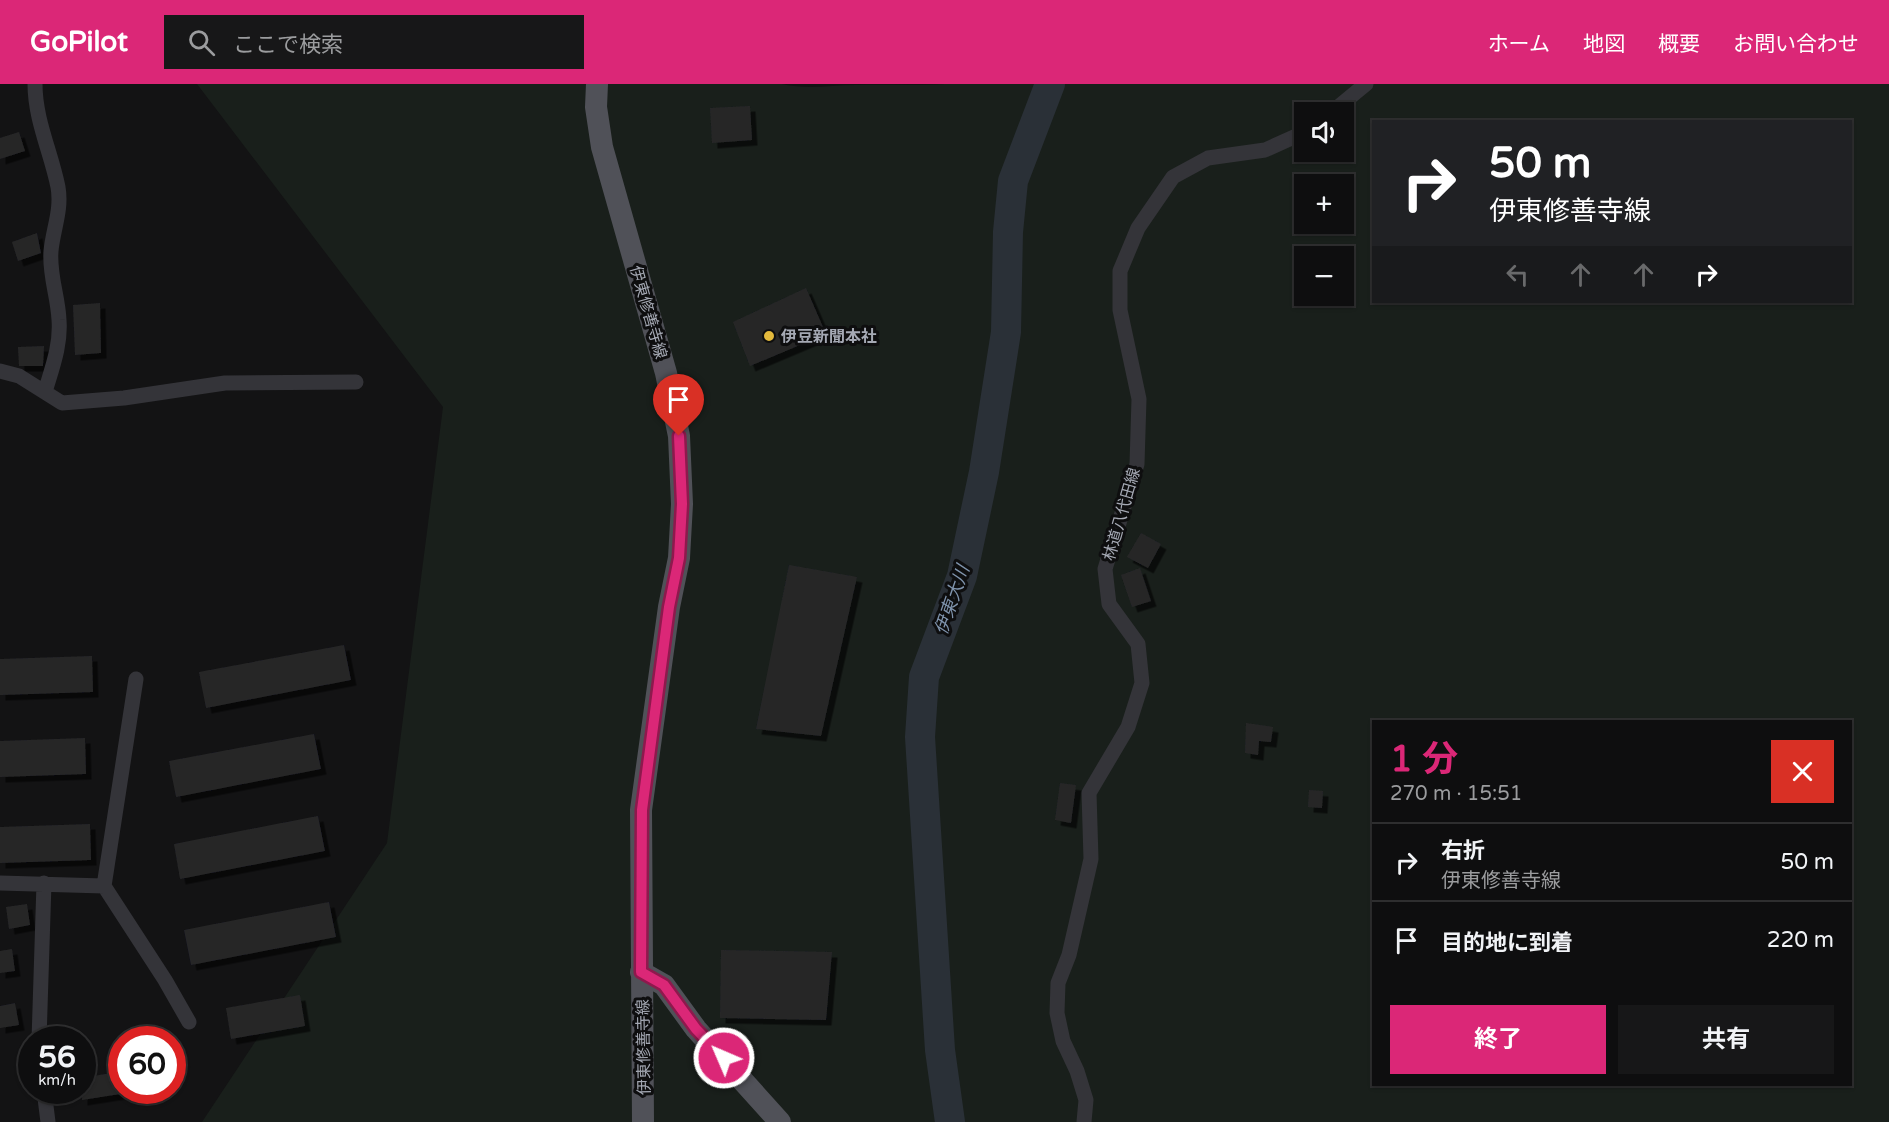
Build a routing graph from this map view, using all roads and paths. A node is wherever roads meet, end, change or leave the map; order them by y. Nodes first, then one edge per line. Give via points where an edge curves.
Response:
1 (35, 84) edge
2 (597, 84) edge
3 (1366, 84) edge
4 (1344, 102) edge
5 (1294, 137) edge
6 (0, 371) edge
7 (356, 381) dead end
8 (45, 392) junction
9 (135, 679) dead end
10 (0, 883) edge
11 (44, 883) junction
12 (104, 886) junction
13 (641, 972) junction
14 (189, 1022) dead end
15 (39, 1026) edge
16 (46, 1104) edge
17 (48, 1122) edge
18 (643, 1122) edge
19 (780, 1122) edge
20 (1084, 1122) edge

1 - 8 street via 35,105 58,189 59,215 51,250 59,320 57,351
2 - 13 main road, 伊東修善寺線 via 602,147 666,373 679,436 679,558 642,810
3 - 4 street
5 - 20 street, 林道八代田線 via 1265,150 1208,158 1173,177 1138,228 1120,270 1120,310 1139,399 1137,465 1105,569 1109,604 1138,644 1142,683 1128,727 1089,793 1091,859 1069,955 1058,983 1057,1013 1063,1041 1086,1100
6 - 8 street via 19,376
7 - 8 street via 225,383 63,403
9 - 12 street
10 - 11 street
11 - 12 street
11 - 15 street
12 - 14 street
13 - 18 main road, 伊東修善寺線
13 - 19 main road, 伊東修善寺線 via 664,985 696,1029
16 - 17 street

